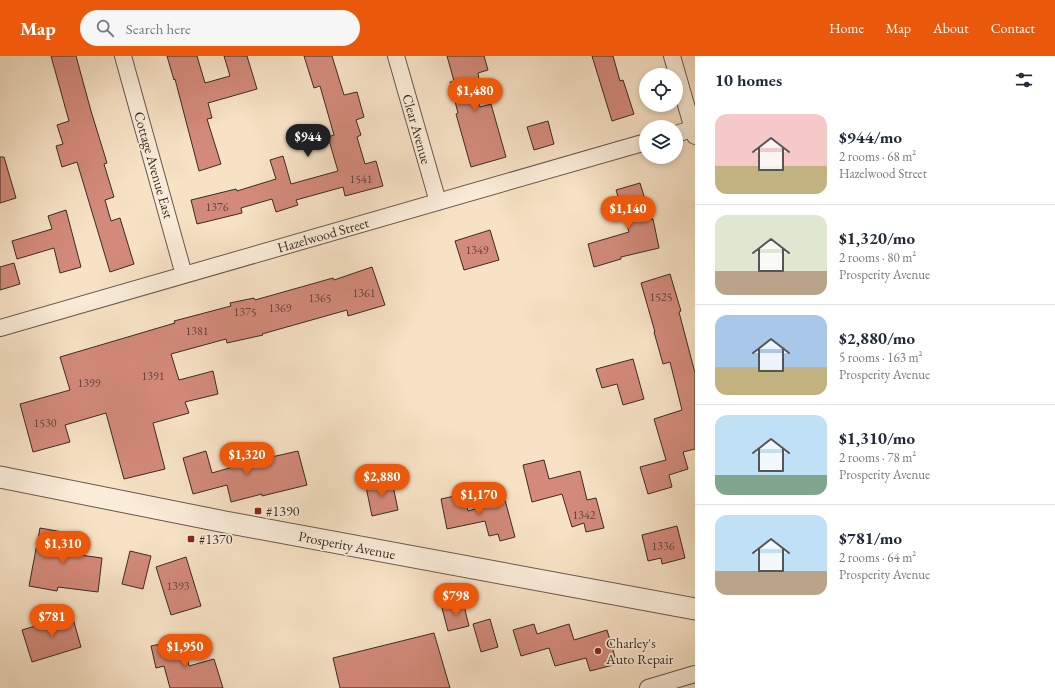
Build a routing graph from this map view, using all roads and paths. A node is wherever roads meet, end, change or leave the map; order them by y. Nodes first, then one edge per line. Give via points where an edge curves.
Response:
1 (123, 56) edge
2 (396, 56) edge
3 (672, 56) edge
4 (694, 131) edge
5 (683, 133) edge
6 (639, 144) edge
7 (438, 202) junction
8 (184, 275) junction
9 (0, 328) edge
10 (0, 477) edge
11 (695, 610) edge
12 (695, 674) edge
13 (648, 688) edge

1 - 8 street, Cottage Avenue East
2 - 7 street, Clear Avenue
3 - 4 street
4 - 5 street
6 - 7 street, Hazelwood Street
7 - 8 street, Hazelwood Street
8 - 9 street, Hazelwood Street
10 - 11 street, Prosperity Avenue
12 - 13 street

